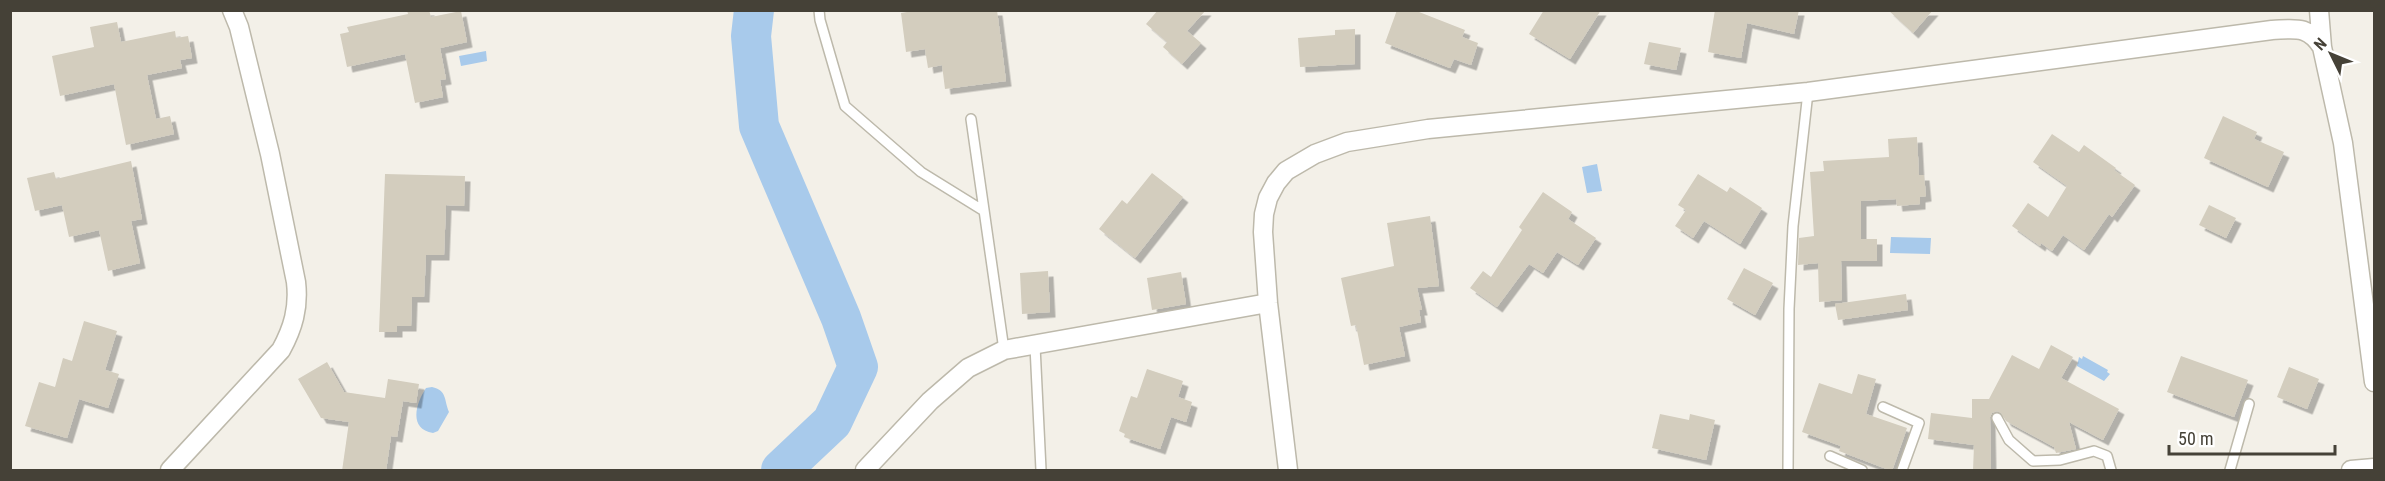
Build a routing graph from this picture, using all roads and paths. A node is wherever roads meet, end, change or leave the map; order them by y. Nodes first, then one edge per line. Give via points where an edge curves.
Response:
1 (232, 10) edge
2 (819, 10) edge
3 (2319, 10) edge
4 (2322, 46) junction
5 (1808, 92) junction
6 (971, 119) dead end
7 (984, 211) junction
8 (1268, 303) junction
9 (1035, 346) junction
10 (1004, 350) junction
11 (2374, 382) edge
12 (2249, 404) dead end
13 (1883, 408) dead end
14 (1997, 418) dead end
15 (1830, 456) dead end
16 (2374, 468) edge
17 (170, 471) edge
18 (865, 471) edge
19 (1041, 471) edge
20 (1288, 471) edge
21 (1788, 471) edge
22 (1862, 471) edge
23 (1902, 471) edge
24 (2112, 471) edge
25 (2230, 471) edge
26 (2351, 471) edge

1 - 17 street via 270,154 296,282 296,315 281,350
2 - 7 lane via 845,106 921,172
3 - 4 street
4 - 5 street via 2305,31 2272,30
4 - 11 street via 2343,143
5 - 8 street via 1428,129 1347,142 1315,154 1286,171 1268,198 1263,232
5 - 21 lane via 1793,226
6 - 7 lane
7 - 10 lane
8 - 9 street
8 - 20 street
9 - 10 street
9 - 19 lane
10 - 18 street via 968,368 930,401
12 - 25 lane
13 - 23 lane via 1919,423
14 - 24 lane via 2009,441 2033,461 2060,460 2094,451 2108,456
15 - 22 lane
16 - 26 street

